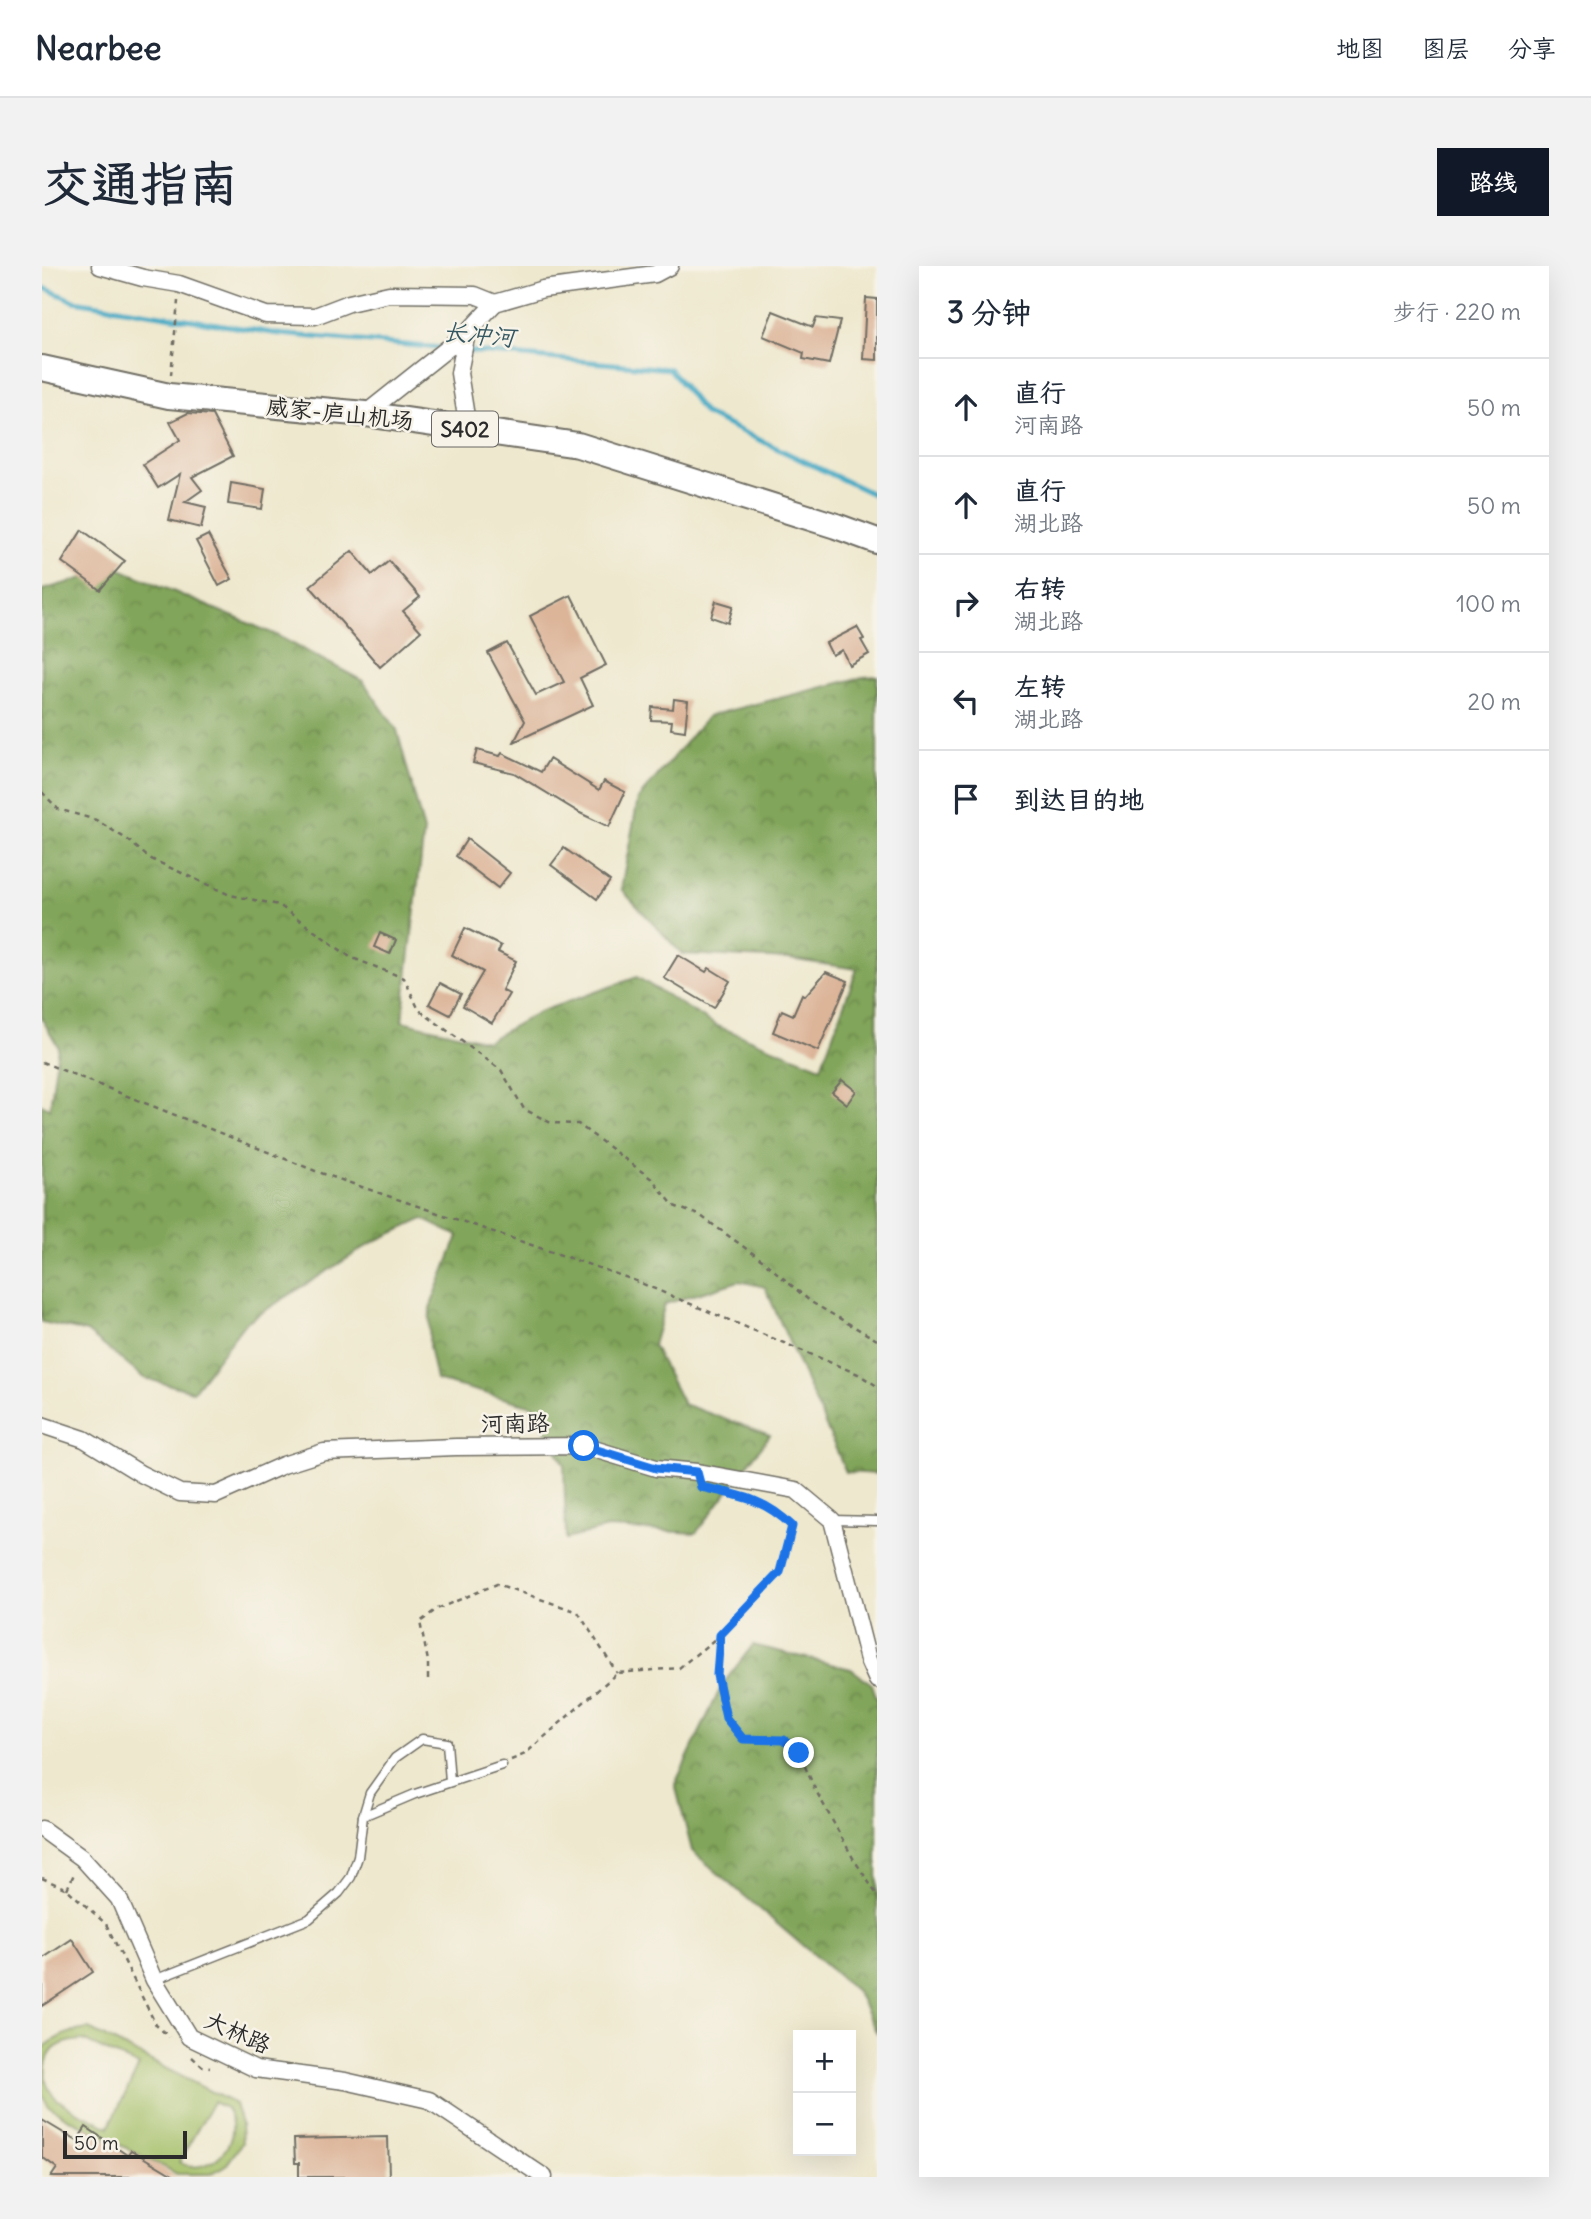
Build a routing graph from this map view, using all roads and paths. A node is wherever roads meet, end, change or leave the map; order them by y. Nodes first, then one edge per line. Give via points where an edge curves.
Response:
1 (100, 266) edge
2 (670, 266) edge
3 (179, 284) junction
4 (495, 303) junction
5 (467, 334) junction
6 (42, 368) edge
7 (169, 396) junction
8 (365, 414) junction
9 (468, 429) junction
10 (877, 541) edge
11 (42, 792) edge
12 (42, 1062) edge
13 (877, 1340) edge
14 (877, 1386) edge
15 (42, 1425) edge
16 (746, 1497) dead end
17 (832, 1520) junction
18 (877, 1521) edge
19 (720, 1635) junction
20 (617, 1673) junction
21 (428, 1679) dead end
22 (877, 1680) edge
23 (502, 1765) joint
24 (450, 1781) junction
25 (363, 1816) junction
26 (42, 1829) edge
27 (877, 1895) edge
28 (154, 1980) junction
29 (544, 2177) edge

1 - 3 street
2 - 4 street via 655,274 543,289
3 - 4 street via 265,314 315,316 389,294 475,295
3 - 7 path
4 - 5 street
5 - 8 street
5 - 9 street via 459,373
6 - 7 main road, 威家-庐山机场 / S402
7 - 8 main road, 威家-庐山机场 / S402
8 - 9 main road, 威家-庐山机场 / S402
9 - 10 main road, 威家-庐山机场 / S402 via 578,445
11 - 13 path via 58,809 96,820 149,858 230,895 279,905 350,957 404,978 419,1010 501,1070 524,1109 551,1123 579,1124 653,1180 674,1206 701,1216 811,1302
12 - 14 path via 318,1172 631,1279
15 - 17 street, 河南路 via 84,1439 180,1493 216,1495 324,1452 584,1446 656,1468 796,1490
16 - 19 path via 777,1511 792,1526 780,1572
17 - 18 lane
17 - 22 street
19 - 20 path via 680,1668
19 - 27 path via 717,1675 726,1718 743,1739 784,1740 799,1753 834,1824
20 - 21 path via 578,1612 497,1584 437,1609 420,1622
20 - 23 path via 525,1754
23 - 24 lane
24 - 25 lane
24 - 25 lane via 447,1743 422,1740 395,1758 370,1793
25 - 28 lane via 351,1877 309,1919
26 - 28 street, 大林路 via 82,1858 119,1899
28 - 29 street, 大林路 via 189,2037 256,2070 345,2081 429,2100

